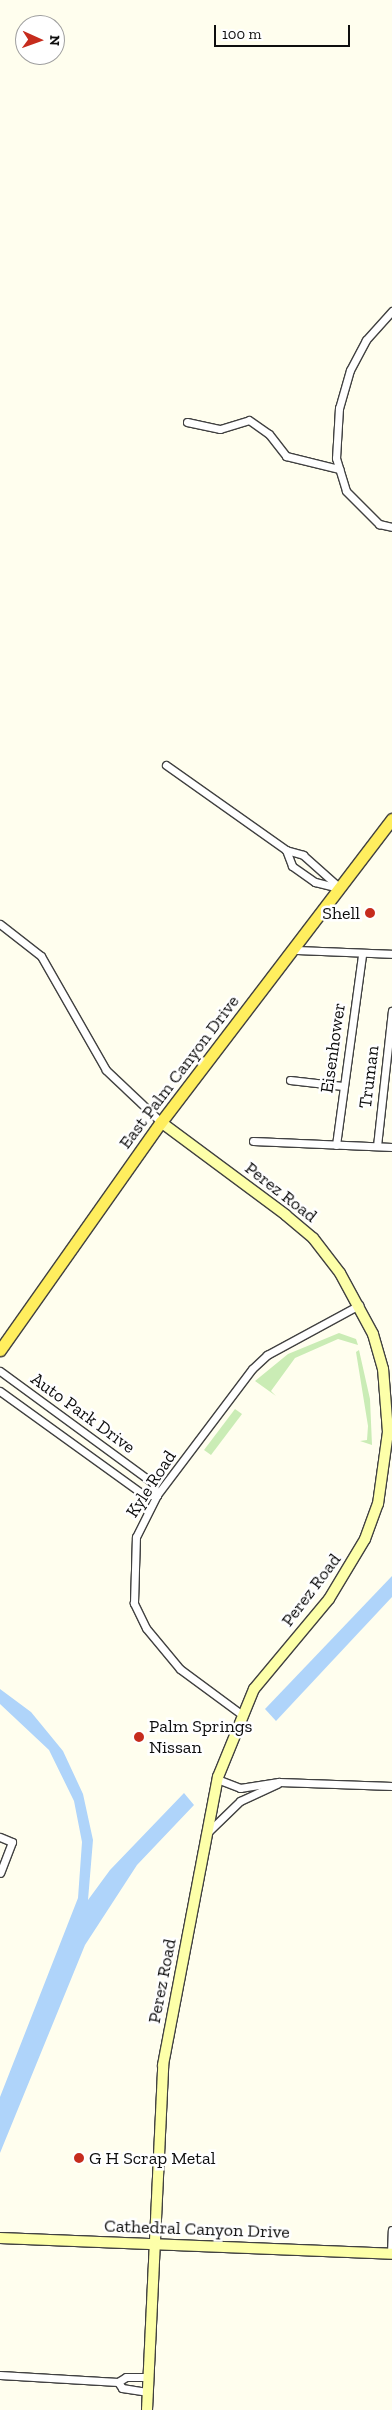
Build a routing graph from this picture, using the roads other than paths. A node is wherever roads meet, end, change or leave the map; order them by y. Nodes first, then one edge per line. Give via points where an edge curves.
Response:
1 (392, 311) edge
2 (187, 422) dead end
3 (340, 469) junction
4 (392, 527) edge
5 (166, 765) dead end
6 (392, 818) edge
7 (286, 850) junction
8 (340, 888) junction
9 (0, 924) edge
10 (294, 950) junction
11 (391, 953) edge
12 (362, 955) junction
13 (392, 1011) edge
14 (290, 1080) dead end
15 (343, 1086) junction
16 (161, 1122) junction
17 (253, 1141) dead end
18 (336, 1145) junction
19 (376, 1146) junction
20 (392, 1147) edge
21 (359, 1306) junction
22 (0, 1350) edge
23 (0, 1371) edge
24 (0, 1391) edge
25 (158, 1495) junction
26 (241, 1714) junction
27 (218, 1779) junction
28 (279, 1782) junction
29 (392, 1786) edge
30 (207, 1833) junction
31 (0, 1837) edge
32 (0, 1873) edge
33 (392, 2230) edge
34 (0, 2238) edge
35 (153, 2244) junction
36 (392, 2254) edge
37 (0, 2375) edge
38 (148, 2376) junction
39 (118, 2382) junction
40 (147, 2392) junction
41 (147, 2410) edge

1 - 3 street via 366,340 350,370 339,408
2 - 3 street via 220,429 249,420 269,434 286,456
3 - 4 street via 346,491 363,510 379,524
5 - 7 street
6 - 8 main road, East Palm Canyon Drive
7 - 8 street via 303,854
7 - 8 street via 292,866 315,882
8 - 10 main road, East Palm Canyon Drive
9 - 16 street, Perez Road via 41,956 106,1070
10 - 12 street
10 - 16 main road, East Palm Canyon Drive
11 - 12 street
12 - 15 street, Eisenhower
13 - 19 street, Truman
14 - 15 street
15 - 18 street, Eisenhower
16 - 21 main road, Perez Road via 313,1238
16 - 22 main road, East Palm Canyon Drive
17 - 18 street
18 - 19 street
19 - 20 street
21 - 25 street, Kyle Road via 267,1355
21 - 26 main road, Perez Road via 383,1370 387,1402 386,1461 378,1504 349,1570 272,1665
23 - 25 street, Auto Park Drive via 153,1483
24 - 25 street, Auto Park Drive via 144,1495
25 - 26 street, Kyle Road via 136,1537 134,1603 161,1651
26 - 27 main road, Perez Road
27 - 28 street via 240,1788
27 - 30 main road, Perez Road
28 - 29 street
28 - 30 street via 240,1802
30 - 35 main road, Perez Road via 163,2065
31 - 32 street via 12,1842
33 - 36 street
34 - 35 main road, Cathedral Canyon Drive
35 - 36 main road, Cathedral Canyon Drive
35 - 38 main road, Perez Road
37 - 39 street
38 - 39 street via 126,2377
38 - 40 main road, Perez Road
39 - 40 street via 122,2388
40 - 41 main road, Perez Road

